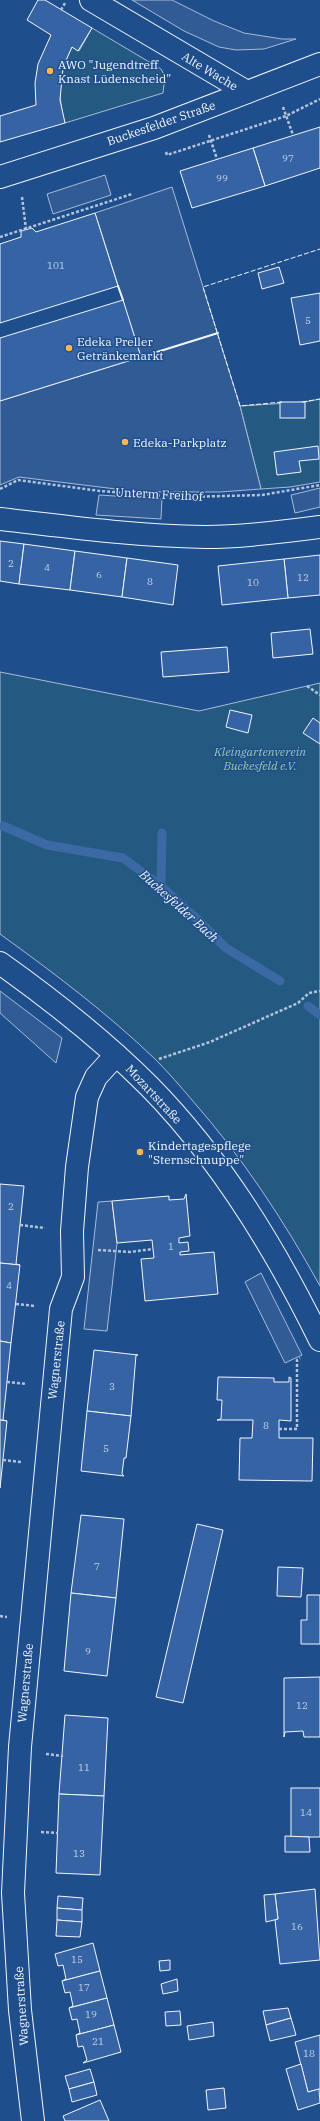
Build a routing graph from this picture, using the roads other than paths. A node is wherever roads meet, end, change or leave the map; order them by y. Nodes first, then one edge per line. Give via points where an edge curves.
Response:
1 (91, 0) edge
2 (320, 64) edge
3 (247, 92) junction
4 (0, 177) edge
5 (0, 519) edge
6 (320, 527) edge
7 (0, 963) edge
8 (116, 1055) junction
9 (320, 1340) edge
10 (33, 2121) edge

1 - 3 street, Alte Wache
2 - 3 street, Buckesfelder Straße
3 - 4 street, Buckesfelder Straße via 154,128
5 - 6 street via 104,531 208,537
7 - 8 street, Mozartstraße via 51,999
8 - 9 street, Mozartstraße via 170,1109 208,1155 253,1218 289,1278
8 - 10 street, Wagnerstraße via 96,1077 87,1097 77,1167 72,1231 73,1277 62,1309 19,1753 13,1893 20,2010

